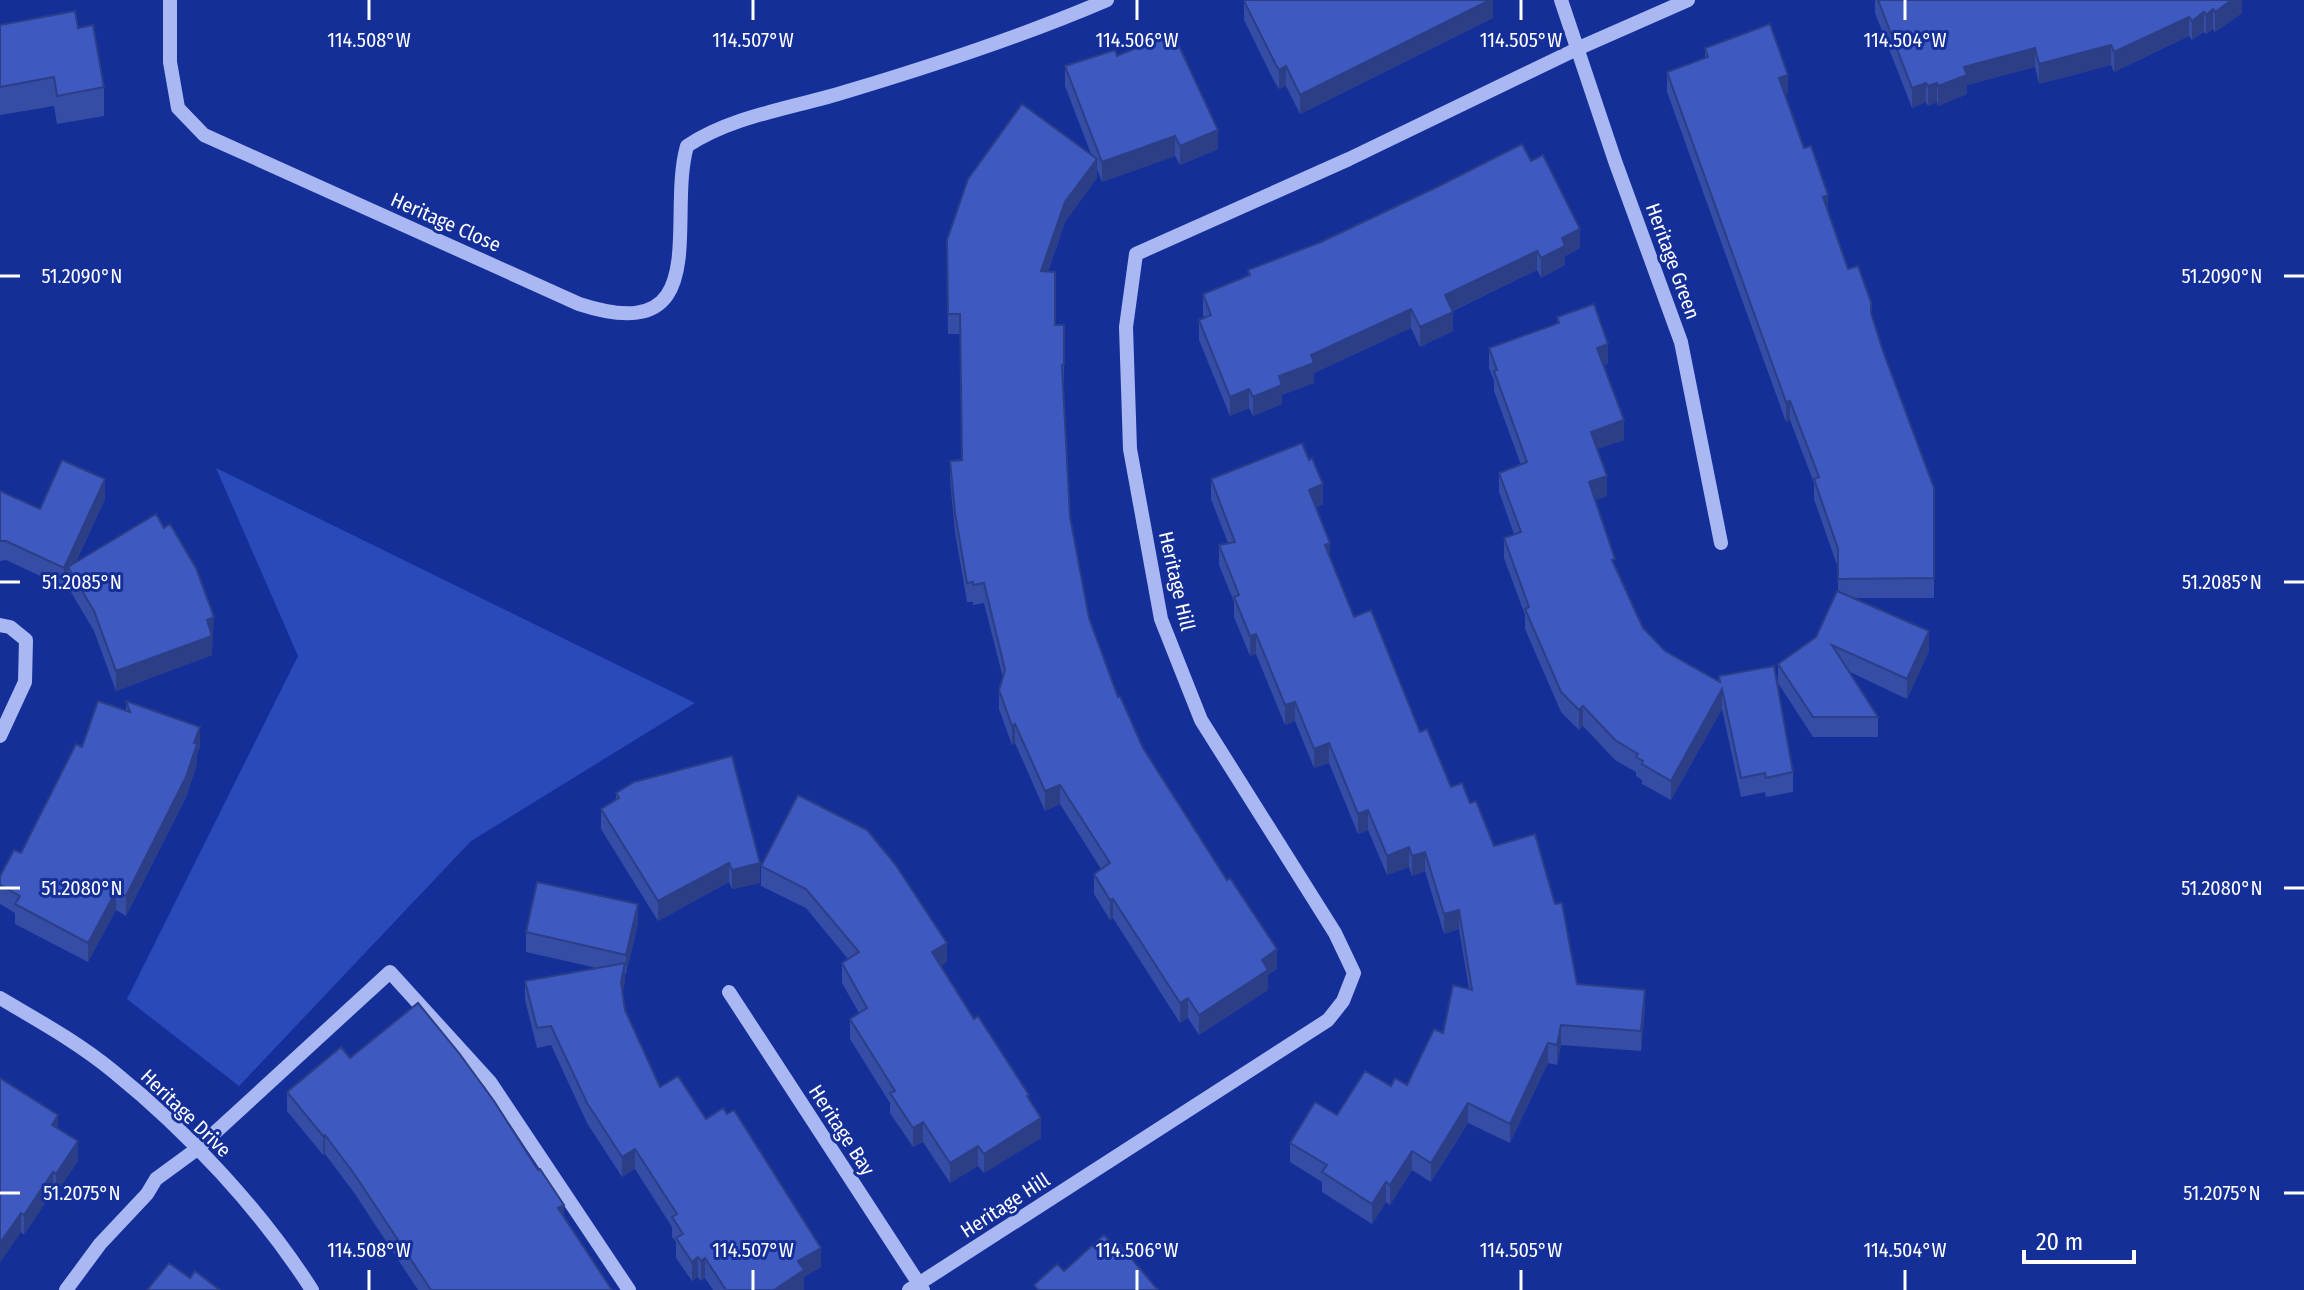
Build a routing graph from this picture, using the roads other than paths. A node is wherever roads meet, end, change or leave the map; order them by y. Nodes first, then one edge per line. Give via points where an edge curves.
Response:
1 (170, 0) edge
2 (1107, 0) edge
3 (1561, 0) edge
4 (1688, 0) edge
5 (1579, 48) junction
6 (1721, 543) dead end
7 (0, 625) edge
8 (0, 736) edge
9 (729, 992) dead end
10 (0, 998) edge
11 (197, 1149) junction
12 (917, 1288) edge
13 (66, 1290) edge
14 (312, 1290) edge
15 (629, 1290) edge

1 - 2 street, Heritage Close via 170,62 178,108 204,135 579,304 624,314 651,309 673,285 681,244 681,165 687,146 724,126 960,55
3 - 5 street, Heritage Green
4 - 5 street, Heritage Hill
5 - 6 street, Heritage Green via 1681,342
5 - 12 street, Heritage Hill via 1136,254 1126,327 1130,449 1161,619 1201,720 1335,933 1354,973 1328,1020
7 - 8 street via 26,640 25,682
9 - 12 street, Heritage Bay
10 - 11 street, Heritage Drive via 112,1070
11 - 13 street via 156,1179
11 - 14 street, Heritage Drive via 251,1208
11 - 15 street via 390,972 490,1082

